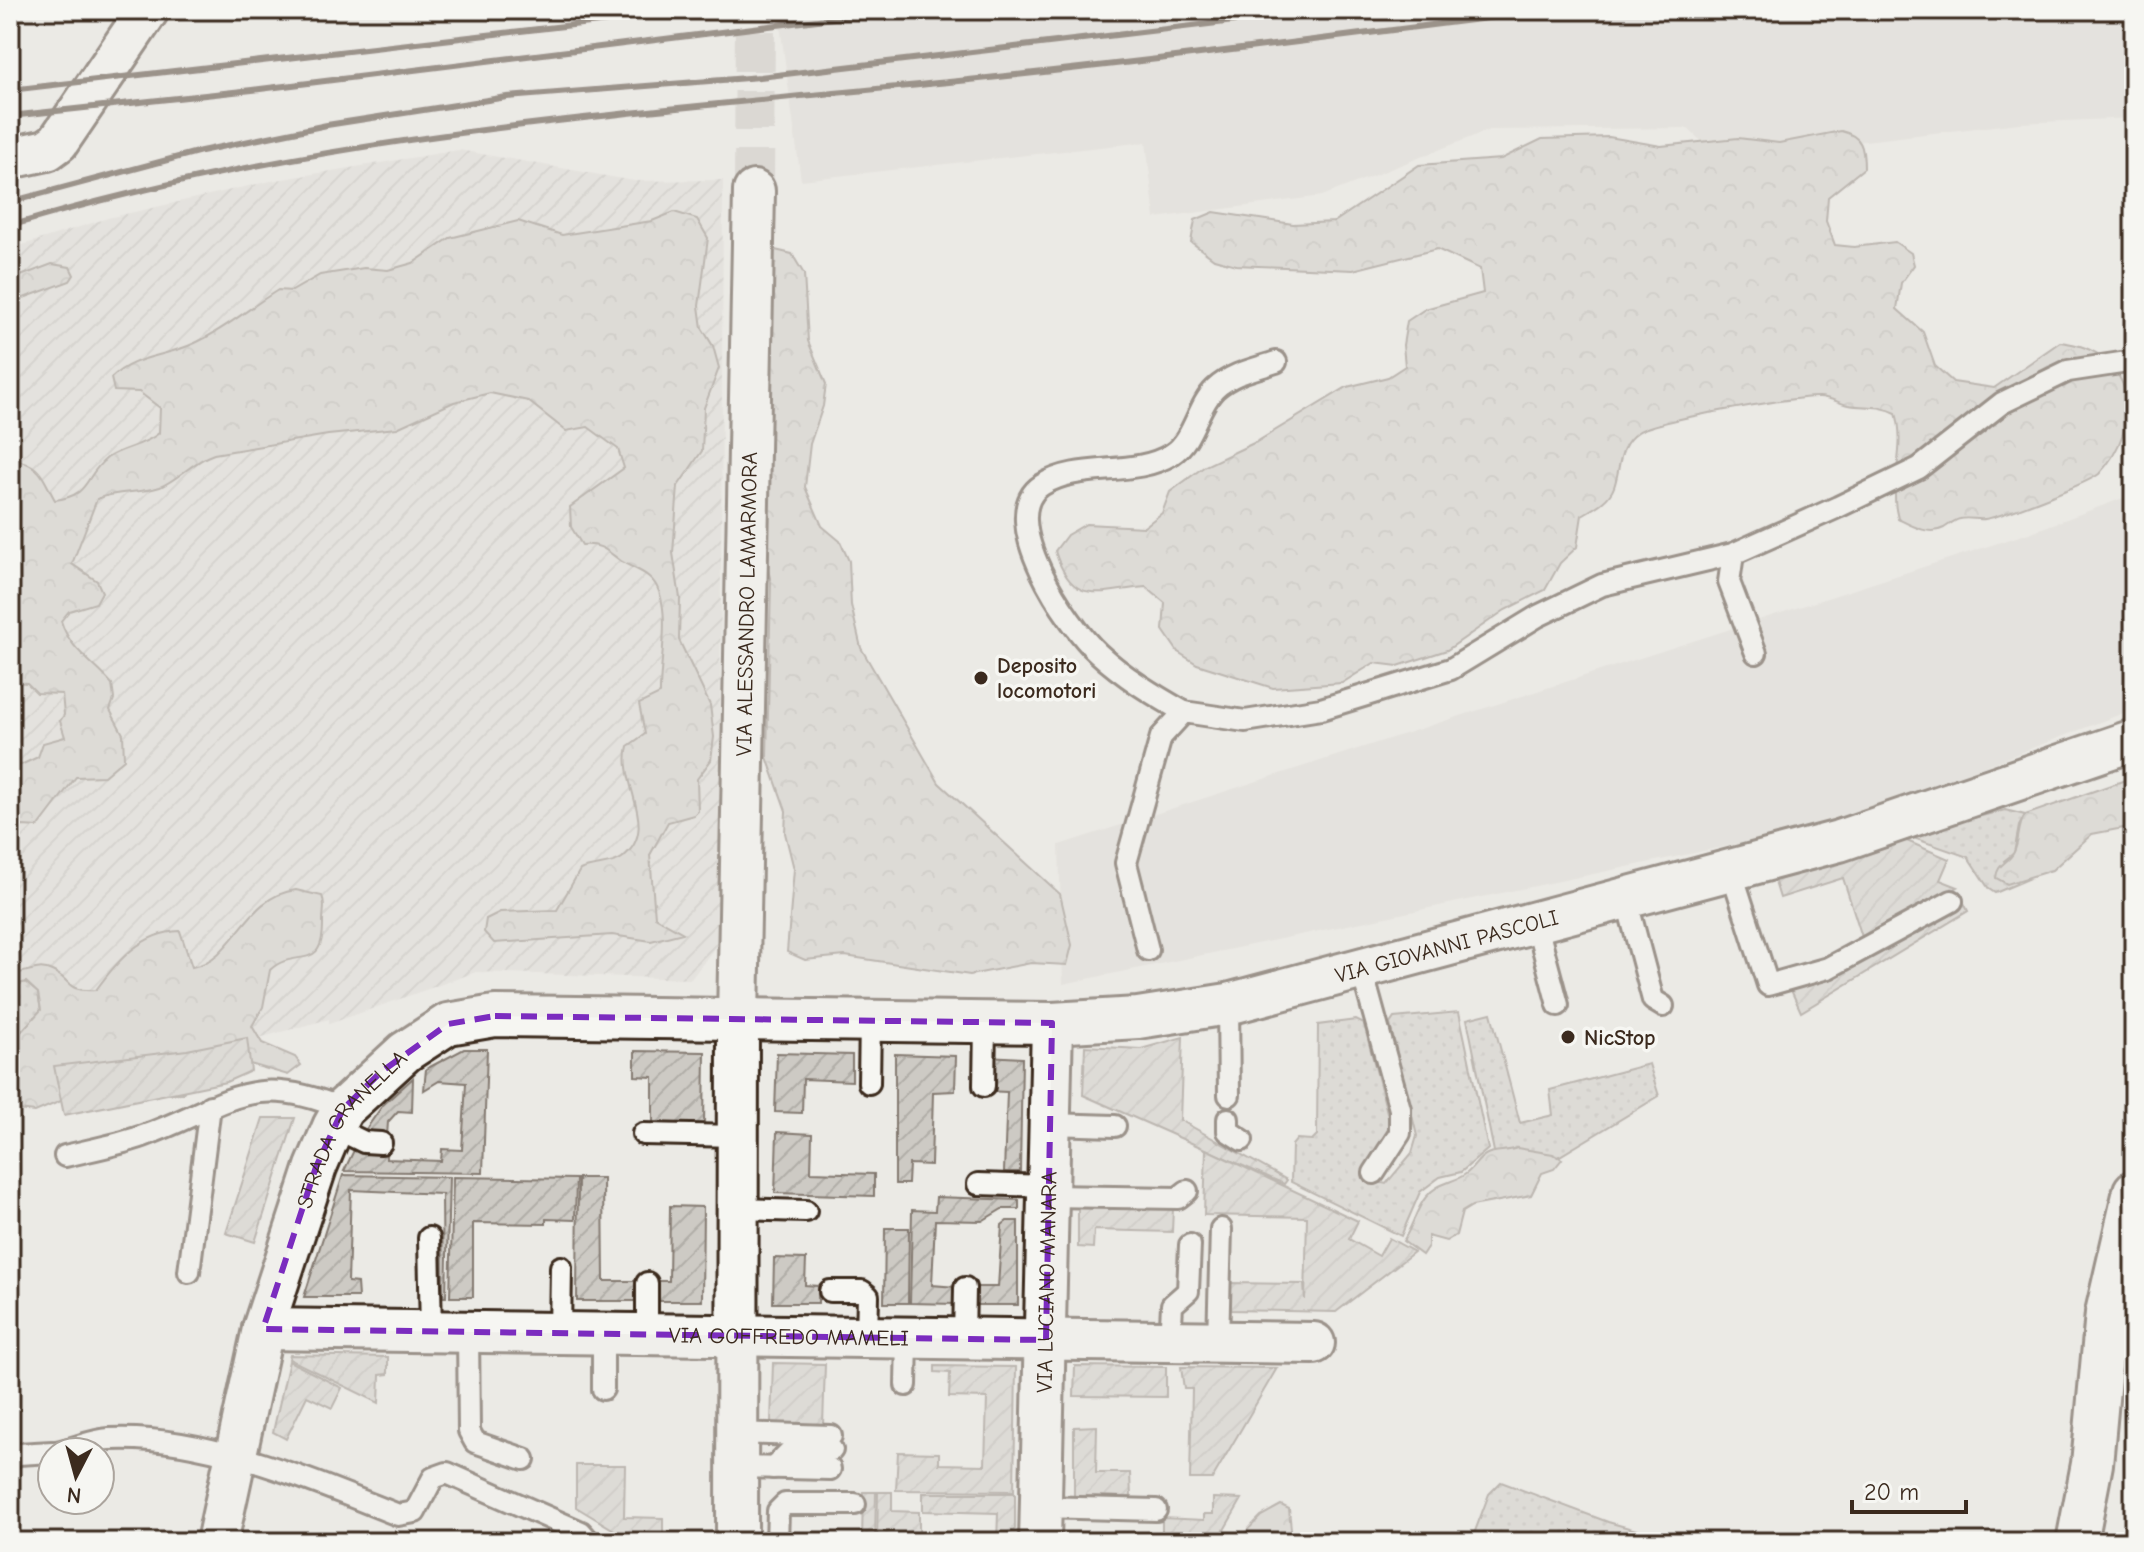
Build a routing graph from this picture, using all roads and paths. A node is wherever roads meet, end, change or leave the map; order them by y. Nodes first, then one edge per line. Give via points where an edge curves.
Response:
1 (148, 10) edge
2 (10, 158) edge
3 (754, 191) tunnel mouth
4 (2134, 361) edge
5 (1276, 362) dead end
6 (1733, 554) junction
7 (1756, 653) dead end
8 (1184, 712) junction
9 (2134, 740) edge
10 (1731, 870) junction
11 (1626, 898) junction
12 (1952, 901) dead end
13 (1536, 922) junction
14 (1148, 950) dead end
15 (1361, 967) junction
16 (1228, 1004) junction
17 (1558, 1005) dead end
18 (1663, 1006) dead end
19 (738, 1019) junction
20 (870, 1020) junction
21 (985, 1023) junction
22 (1052, 1023) junction
23 (869, 1083) dead end
24 (984, 1086) dead end
25 (1229, 1095) dead end
26 (210, 1106) junction
27 (338, 1118) junction
28 (1228, 1119) dead end
29 (1050, 1124) junction
30 (1115, 1126) dead end
31 (643, 1134) dead end
32 (738, 1136) junction
33 (1242, 1140) dead end
34 (381, 1143) dead end
35 (65, 1156) dead end
36 (1374, 1173) dead end
37 (978, 1184) dead end
38 (1049, 1191) junction
39 (1187, 1191) dead end
40 (2134, 1191) edge
41 (738, 1209) junction
42 (806, 1211) dead end
43 (1221, 1229) dead end
44 (429, 1238) dead end
45 (1190, 1245) dead end
46 (561, 1267) dead end
47 (189, 1272) dead end
48 (647, 1283) dead end
49 (965, 1288) dead end
50 (830, 1291) dead end
51 (263, 1329) junction
52 (449, 1332) junction
53 (560, 1333) junction
54 (603, 1334) junction
55 (647, 1335) junction
56 (737, 1335) junction
57 (867, 1337) junction
58 (907, 1338) junction
59 (964, 1339) junction
60 (1046, 1340) junction
61 (1170, 1342) junction
62 (1218, 1342) junction
63 (1302, 1351) dead end
64 (906, 1385) dead end
65 (603, 1389) dead end
66 (116, 1439) edge
67 (36, 1453) edge
68 (749, 1456) junction
69 (234, 1458) junction
70 (10, 1459) edge
71 (524, 1459) dead end
72 (855, 1504) dead end
73 (1156, 1510) dead end
74 (1041, 1524) edge
75 (592, 1541) edge
76 (217, 1542) edge
77 (737, 1542) edge
78 (777, 1542) edge
79 (2077, 1542) edge

1 - 2 street via 58,142 47,150
3 - 19 street, VIA ALESSANDRO LAMARMORA
4 - 6 lane via 2068,371 2002,403 1919,468
5 - 8 lane via 1231,377 1213,391 1172,454 1154,462 1060,476 1039,487 1026,503 1027,529 1044,580 1071,622 1097,653
6 - 7 lane via 1729,582
6 - 8 lane via 1602,585 1538,616 1451,669 1321,709 1245,721
8 - 14 lane via 1161,737 1126,863
9 - 10 street, VIA GIOVANNI PASCOLI via 1839,841
10 - 11 street, VIA GIOVANNI PASCOLI
10 - 12 lane via 1768,985 1828,968
11 - 13 street, VIA GIOVANNI PASCOLI
11 - 18 lane via 1653,1000
13 - 15 street, VIA GIOVANNI PASCOLI
13 - 17 lane
15 - 16 street, VIA GIOVANNI PASCOLI
15 - 36 lane via 1400,1109 1400,1133
16 - 22 street, VIA GIOVANNI PASCOLI via 1138,1018
16 - 25 lane
19 - 20 street, VIA GIOVANNI PASCOLI
19 - 27 street, STRADA GRANELLA via 495,1016 448,1024 393,1062
19 - 32 street, VIA ALESSANDRO LAMARMORA
20 - 21 street, VIA GIOVANNI PASCOLI
20 - 23 lane
21 - 22 street, VIA GIOVANNI PASCOLI
21 - 24 lane
22 - 29 street, VIA LUCIANO MANARA
26 - 27 lane via 246,1094 305,1093
26 - 35 lane via 143,1136
26 - 47 lane
27 - 34 lane via 364,1142
27 - 51 street, STRADA GRANELLA via 316,1167
28 - 33 lane via 1228,1131
29 - 30 lane
29 - 38 street, VIA LUCIANO MANARA
31 - 32 lane
32 - 41 street, VIA ALESSANDRO LAMARMORA
37 - 38 lane
38 - 39 lane via 1178,1198
38 - 60 street, VIA LUCIANO MANARA
40 - 79 street via 2106,1313 2092,1464
41 - 42 lane
41 - 56 street, VIA ALESSANDRO LAMARMORA
43 - 62 lane
44 - 52 lane
45 - 61 lane via 1188,1291 1172,1305
46 - 53 lane
48 - 55 lane
49 - 59 lane
50 - 57 lane via 862,1291 868,1296
51 - 52 street, VIA GOFFREDO MAMELI
51 - 69 street, STRADA GRANELLA
52 - 53 street, VIA GOFFREDO MAMELI
52 - 71 lane via 475,1442
53 - 54 street, VIA GOFFREDO MAMELI
54 - 55 street, VIA GOFFREDO MAMELI
54 - 65 lane
55 - 56 street, VIA GOFFREDO MAMELI
56 - 57 street, VIA GOFFREDO MAMELI
56 - 68 street, VIA ALESSANDRO LAMARMORA
57 - 58 street, VIA GOFFREDO MAMELI
58 - 59 street, VIA GOFFREDO MAMELI
58 - 64 lane
59 - 60 street, VIA GOFFREDO MAMELI
60 - 61 street, VIA GOFFREDO MAMELI
60 - 74 street, VIA LUCIANO MANARA
61 - 62 street, VIA GOFFREDO MAMELI
62 - 63 street, VIA GOFFREDO MAMELI
66 - 69 lane
67 - 70 lane
68 - 68 lane via 831,1452 792,1449
68 - 77 street, VIA ALESSANDRO LAMARMORA
69 - 75 lane via 265,1463 398,1515 415,1512 433,1478 447,1473
69 - 76 street, STRADA GRANELLA
72 - 78 lane via 785,1504 778,1511
73 - 74 lane

